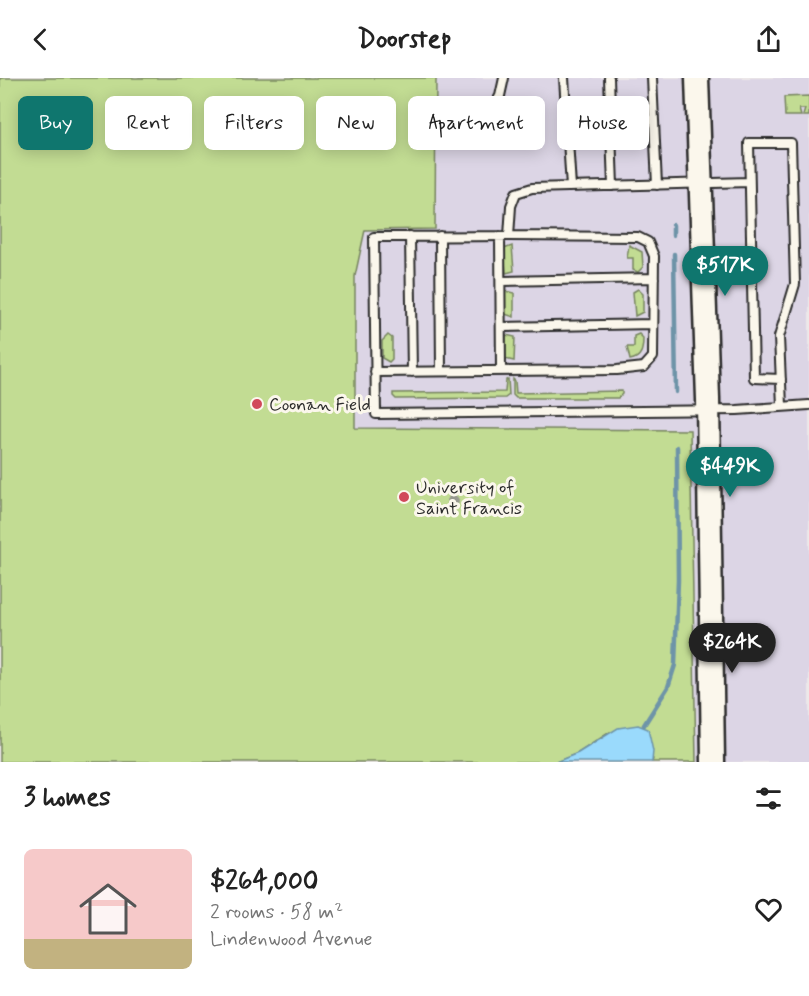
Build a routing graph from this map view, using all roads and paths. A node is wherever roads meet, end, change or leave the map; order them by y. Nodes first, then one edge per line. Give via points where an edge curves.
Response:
1 (504, 78) edge
2 (564, 78) edge
3 (609, 78) edge
4 (652, 78) edge
5 (697, 78) edge
6 (500, 96) edge
7 (700, 183) junction
8 (749, 183) junction
9 (657, 185) junction
10 (613, 186) junction
11 (571, 187) junction
12 (410, 236) junction
13 (440, 236) junction
14 (500, 236) junction
15 (509, 236) junction
16 (654, 278) junction
17 (501, 281) junction
18 (653, 324) junction
19 (501, 327) junction
20 (441, 371) junction
21 (501, 371) junction
22 (375, 372) junction
23 (412, 372) junction
24 (781, 379) junction
25 (809, 405) edge
26 (782, 406) junction
27 (708, 411) junction
28 (712, 762) edge

1 - 6 lane
2 - 11 lane
3 - 10 lane
4 - 9 lane
5 - 7 street
7 - 8 lane
7 - 9 lane
7 - 27 street
8 - 24 lane via 754,378
8 - 24 lane via 748,143 791,143 795,284 779,338
9 - 10 lane
10 - 11 lane
11 - 15 lane via 532,188 516,193
12 - 13 lane
12 - 22 lane via 374,237
12 - 23 lane
13 - 14 lane
13 - 20 lane
14 - 15 lane
14 - 17 lane
15 - 16 lane via 638,237 648,242 654,256
16 - 17 lane
16 - 18 lane
17 - 19 lane
18 - 19 lane
18 - 21 lane via 653,357 644,367
19 - 21 lane
20 - 21 lane
20 - 23 lane
22 - 23 lane
22 - 27 lane via 376,414
24 - 26 lane
25 - 26 lane
26 - 27 lane
27 - 28 street

